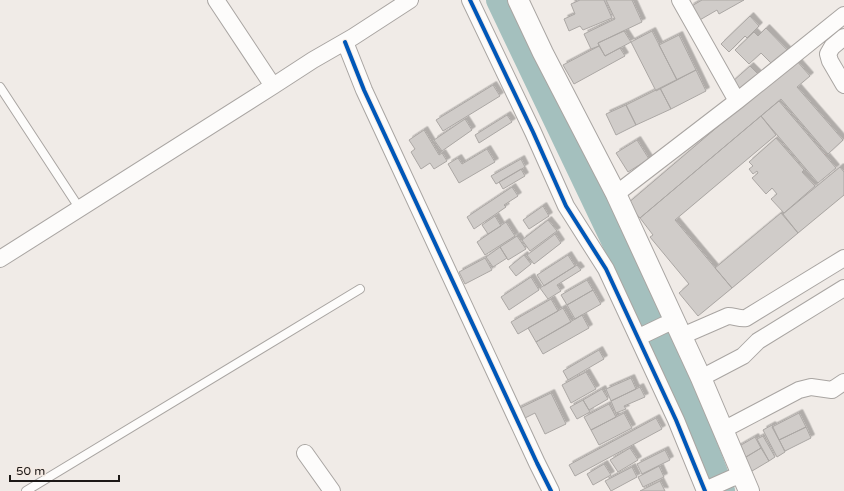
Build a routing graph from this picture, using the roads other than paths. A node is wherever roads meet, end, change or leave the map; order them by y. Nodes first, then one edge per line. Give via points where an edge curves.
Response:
1 (216, 0) edge
2 (410, 0) edge
3 (470, 0) edge
4 (518, 0) edge
5 (680, 0) edge
6 (844, 15) edge
7 (844, 37) edge
8 (352, 38) junction
9 (844, 85) edge
10 (273, 86) junction
11 (0, 87) edge
12 (737, 101) junction
13 (616, 194) junction
14 (80, 208) junction
15 (844, 258) edge
16 (0, 259) edge
17 (830, 267) junction
18 (844, 288) edge
19 (360, 289) dead end
20 (746, 318) junction
21 (674, 327) junction
22 (643, 335) junction
23 (758, 341) junction
24 (701, 378) junction
25 (844, 382) edge
26 (723, 430) junction
27 (305, 453) dead end
28 (741, 481) edge
29 (707, 490) edge
30 (26, 491) edge
31 (332, 491) edge
32 (551, 491) edge

1 - 10 street
2 - 8 street
3 - 22 street via 566,206 606,269
4 - 13 street
5 - 12 street
6 - 12 street
7 - 9 street via 828,54
8 - 10 street
8 - 32 street via 364,90
10 - 14 street
11 - 14 lane
12 - 13 street
13 - 21 street
14 - 16 street
15 - 17 street
17 - 18 street
17 - 20 street
18 - 23 street
19 - 30 lane
20 - 21 street via 723,317
20 - 23 street
21 - 22 street
21 - 24 street
22 - 29 street
23 - 24 street via 743,356
24 - 26 street
25 - 26 street via 832,390 811,387 800,390
26 - 28 street
27 - 31 street
28 - 29 street

